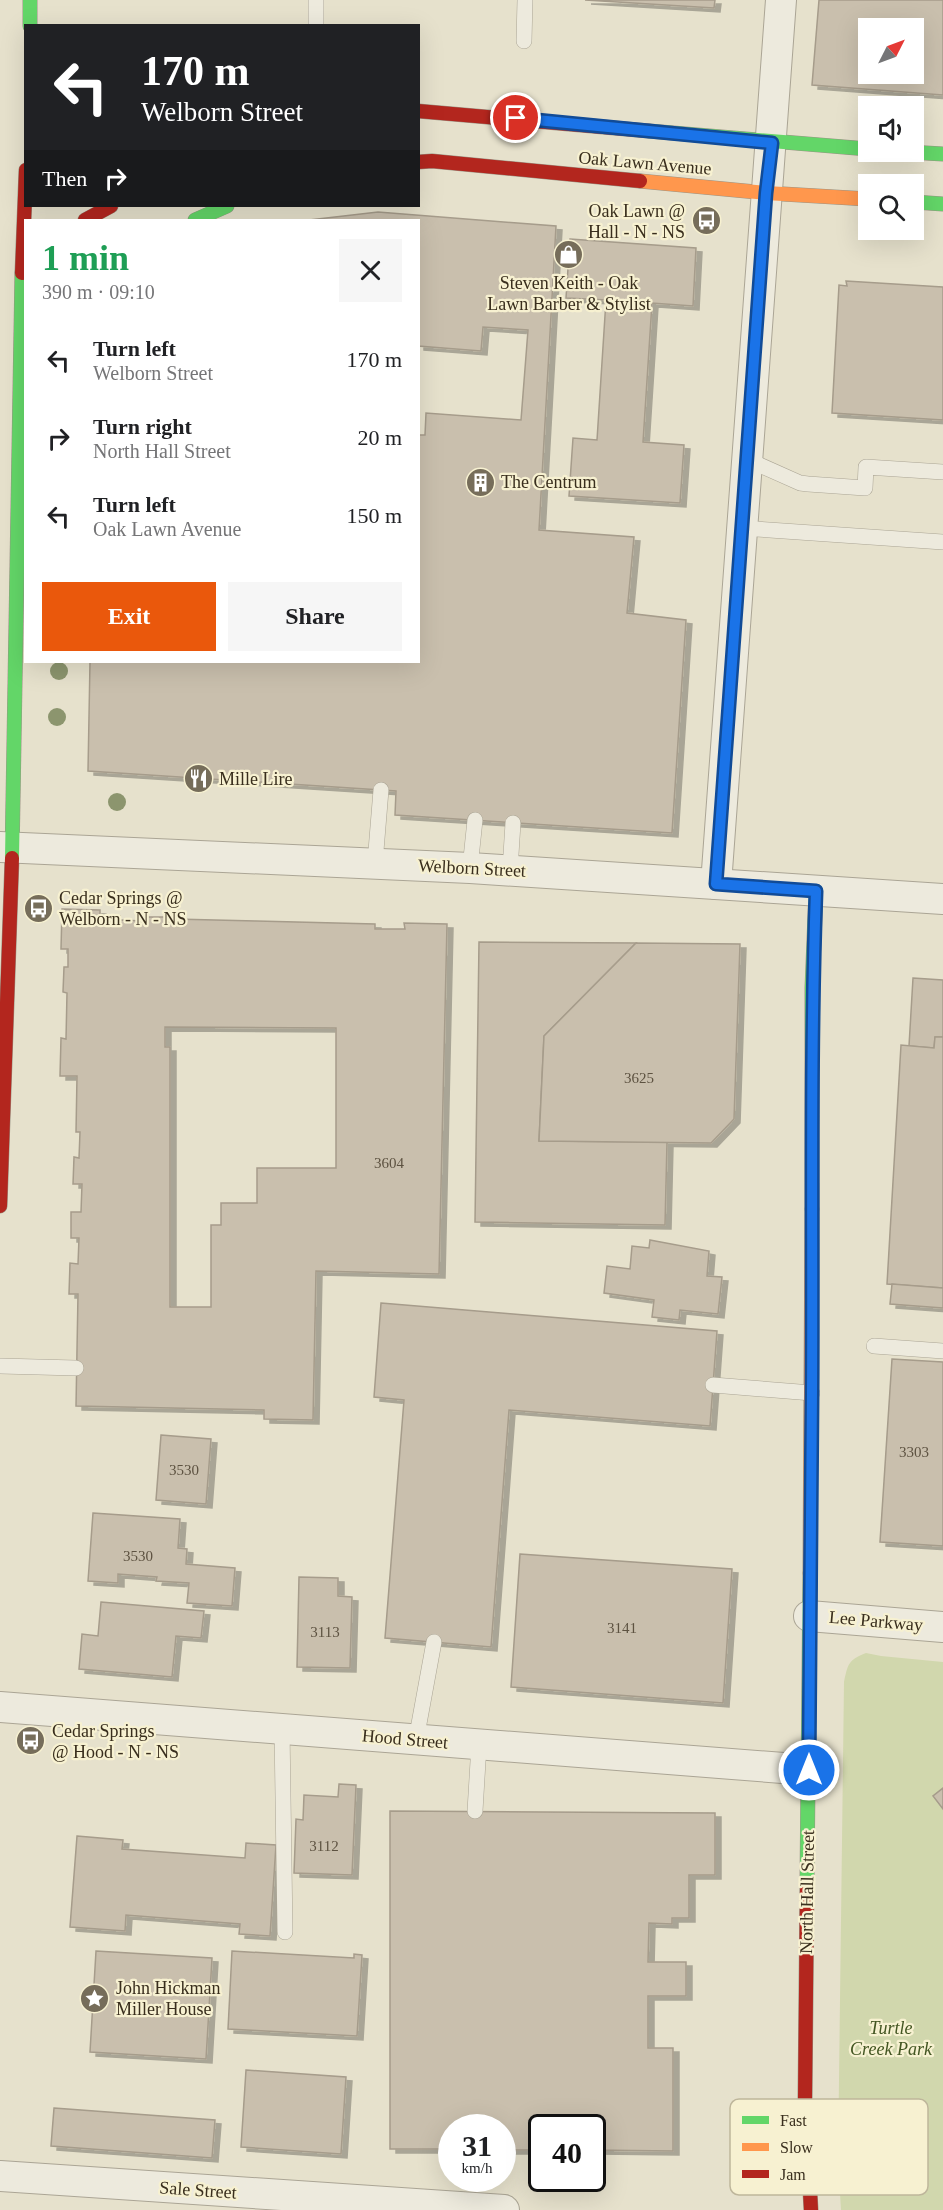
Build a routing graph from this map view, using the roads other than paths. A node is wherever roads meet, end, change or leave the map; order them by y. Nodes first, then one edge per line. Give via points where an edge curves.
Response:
1 (30, 0) edge
2 (316, 0) edge
3 (525, 0) edge
4 (781, 0) edge
5 (30, 24) edge
6 (316, 24) edge
7 (524, 40) dead end
8 (420, 111) edge
9 (772, 143) junction
10 (858, 148) edge
11 (924, 152) edge
12 (943, 153) edge
13 (420, 162) edge
14 (24, 193) edge
15 (766, 193) junction
16 (858, 198) edge
17 (924, 203) edge
18 (943, 204) edge
19 (109, 207) edge
20 (225, 207) edge
21 (86, 219) edge
22 (197, 219) edge
23 (19, 248) edge
24 (19, 309) edge
25 (746, 459) junction
26 (943, 472) edge
27 (741, 528) junction
28 (943, 542) edge
29 (381, 790) dead end
30 (475, 820) dead end
31 (513, 823) dead end
32 (6, 847) edge
33 (375, 863) junction
34 (470, 868) junction
35 (510, 870) junction
36 (716, 884) junction
37 (816, 891) junction
38 (943, 899) edge
39 (0, 1206) edge
40 (874, 1346) dead end
41 (943, 1351) edge
42 (0, 1366) edge
43 (76, 1368) dead end
44 (713, 1385) dead end
45 (812, 1393) junction
46 (809, 1616) junction
47 (943, 1627) edge
48 (434, 1642) dead end
49 (0, 1707) edge
50 (282, 1729) junction
51 (416, 1740) junction
52 (478, 1744) junction
53 (809, 1770) junction
54 (475, 1811) dead end
55 (285, 1932) dead end
56 (805, 2099) edge
57 (0, 2176) edge
58 (810, 2195) edge
59 (504, 2210) edge
60 (811, 2210) edge

1 - 5 main road
2 - 6 lane
3 - 7 lane
4 - 9 street
8 - 9 main road, Oak Lawn Avenue
9 - 10 main road, Oak Lawn Avenue
9 - 15 street
11 - 12 main road
13 - 15 main road, Oak Lawn Avenue
14 - 23 main road
15 - 16 main road, Oak Lawn Avenue
15 - 25 street
17 - 18 main road
19 - 21 main road
20 - 22 main road
23 - 24 main road
24 - 32 main road
25 - 26 lane via 800,483 865,488 866,467
25 - 27 street
27 - 28 lane
27 - 36 street
29 - 33 lane
30 - 34 lane
31 - 35 lane
32 - 33 street, Welborn Street
32 - 39 main road
33 - 34 street, Welborn Street
34 - 35 street, Welborn Street
35 - 36 street, Welborn Street
36 - 37 street, Welborn Street
37 - 38 street, Welborn Street
37 - 45 main road, North Hall Street via 812,988
40 - 41 lane
42 - 43 lane
44 - 45 lane
45 - 46 main road, North Hall Street
46 - 47 street, Lee Parkway
46 - 53 main road, North Hall Street
48 - 51 lane
49 - 50 street, Hood Street
50 - 51 street, Hood Street
50 - 55 lane
51 - 52 street, Hood Street
52 - 53 street, Hood Street
52 - 54 lane
53 - 56 main road, North Hall Street
57 - 59 street, Sale Street
58 - 60 main road, North Hall Street

